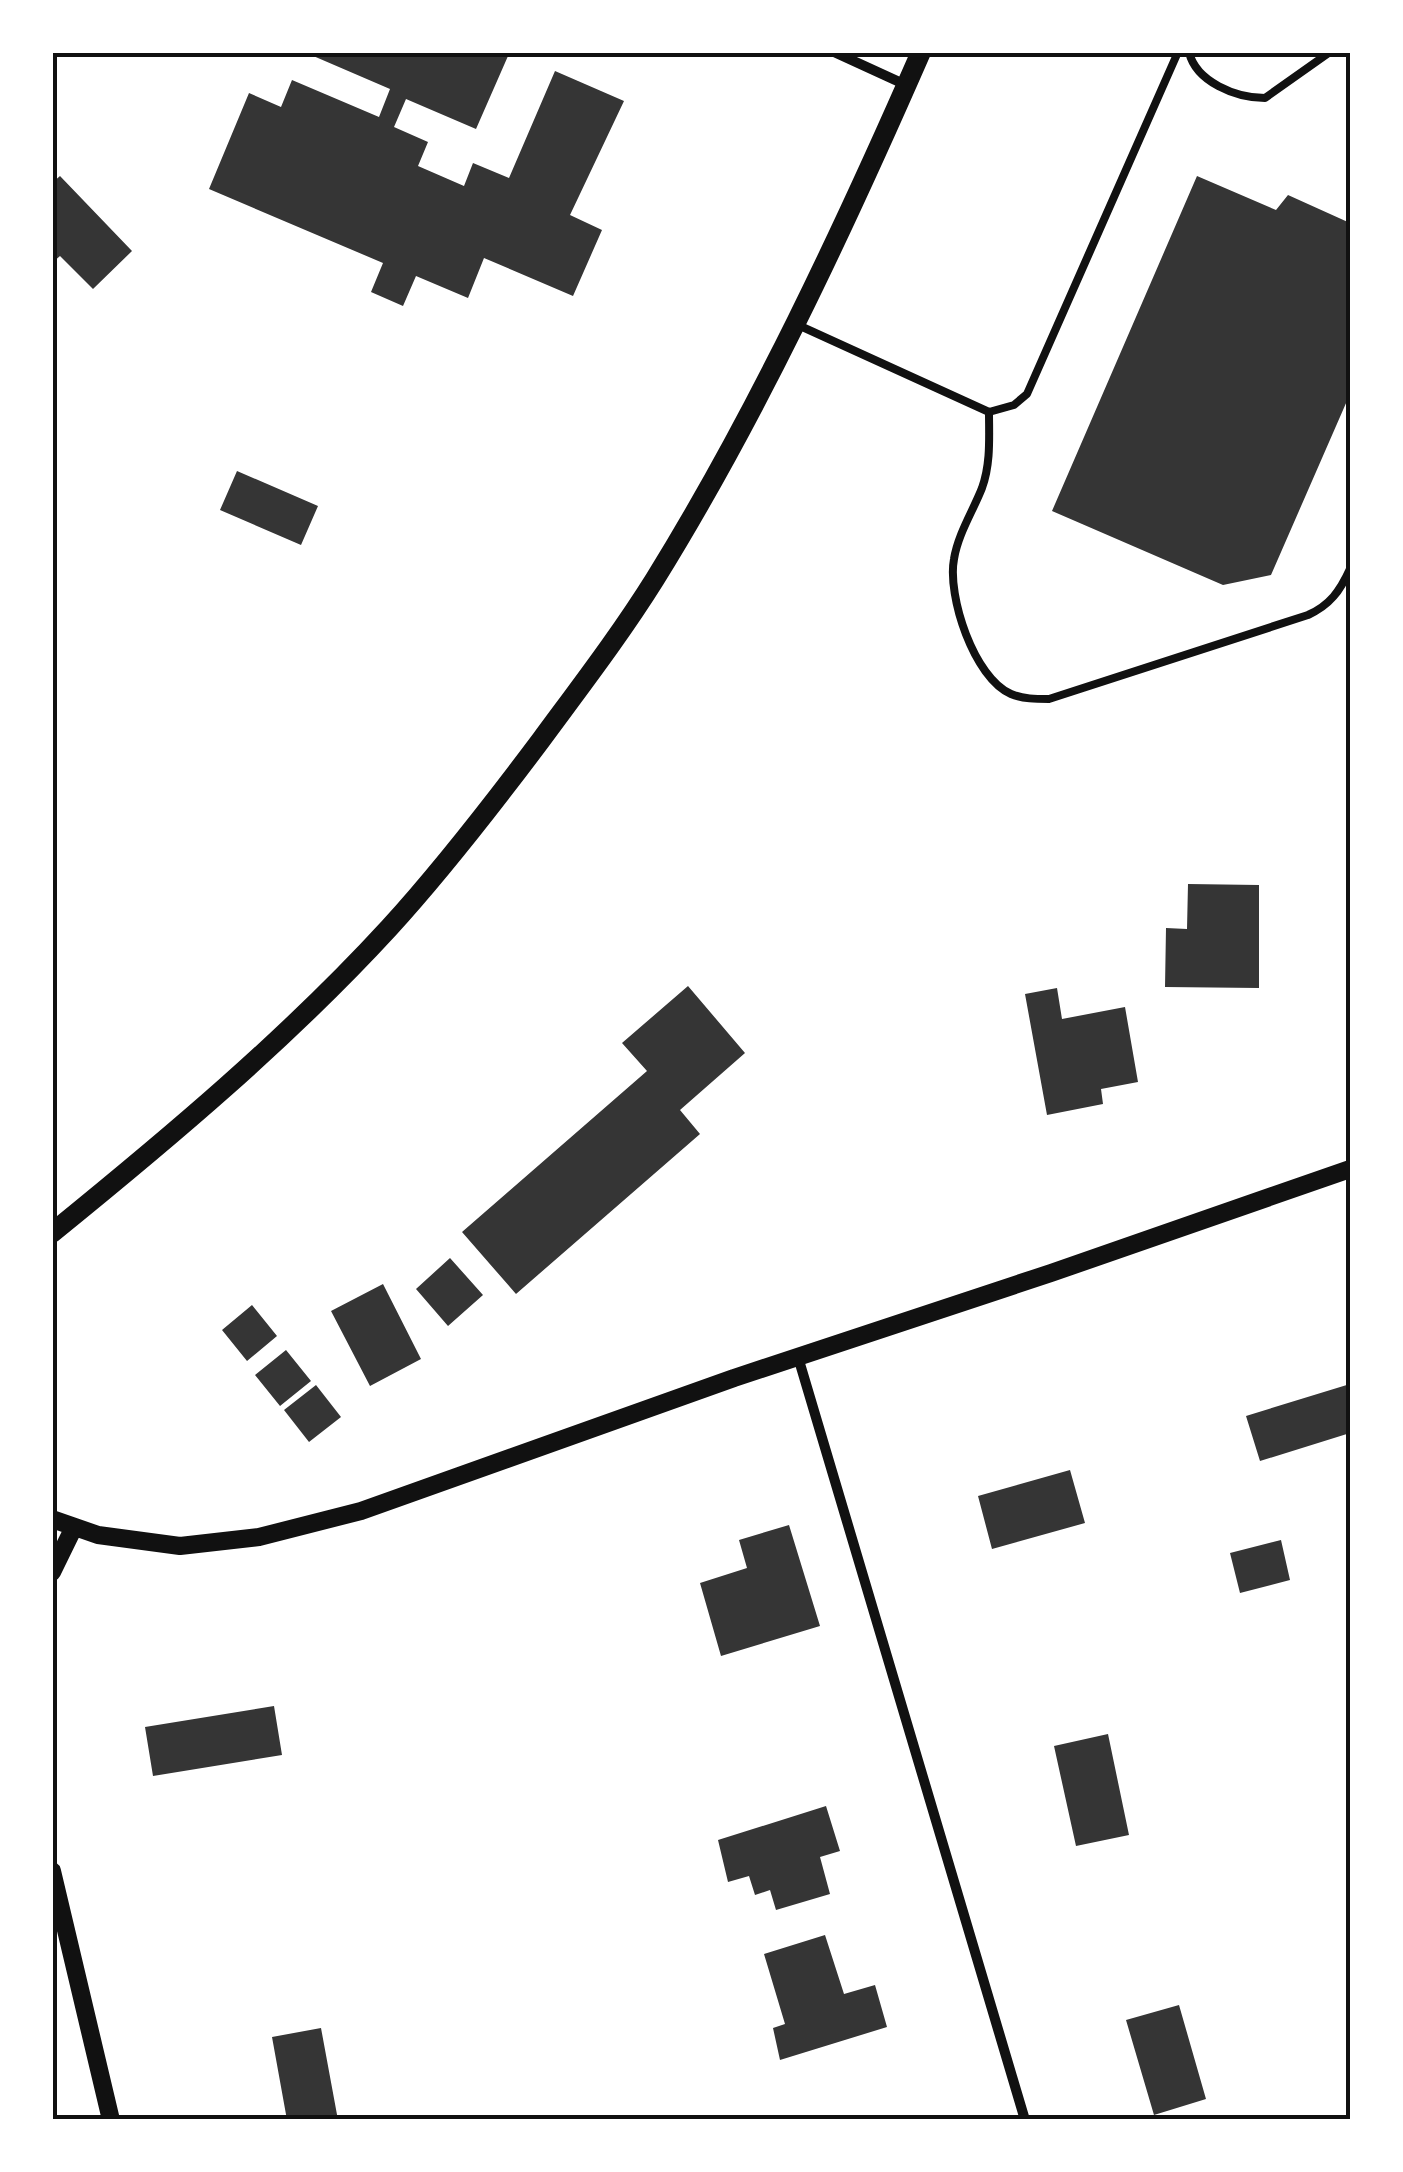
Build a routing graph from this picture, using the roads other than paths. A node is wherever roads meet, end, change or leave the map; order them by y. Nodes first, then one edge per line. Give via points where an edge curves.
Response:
1 (834, 52) edge
2 (922, 52) edge
3 (1178, 52) edge
4 (1189, 52) edge
5 (1330, 52) edge
6 (907, 85) junction
7 (794, 323) junction
8 (989, 412) junction
9 (1350, 569) edge
10 (1350, 1169) edge
11 (52, 1233) edge
12 (798, 1357) junction
13 (52, 1519) edge
14 (74, 1527) junction
15 (52, 1572) edge
16 (52, 1871) edge
17 (111, 2120) edge
18 (1026, 2120) edge

1 - 6 street
2 - 6 main road
3 - 8 lane via 1026,394
4 - 5 lane via 1198,74 1236,94 1264,98
6 - 7 main road
7 - 8 lane
7 - 11 main road via 652,583 490,808 390,928 292,1026
8 - 9 lane via 988,468 952,578 982,669 1009,694 1049,699 1308,615 1337,595
10 - 12 street
12 - 14 street via 361,1510 259,1537 154,1545
12 - 18 street
13 - 14 street
14 - 15 street
16 - 17 street

